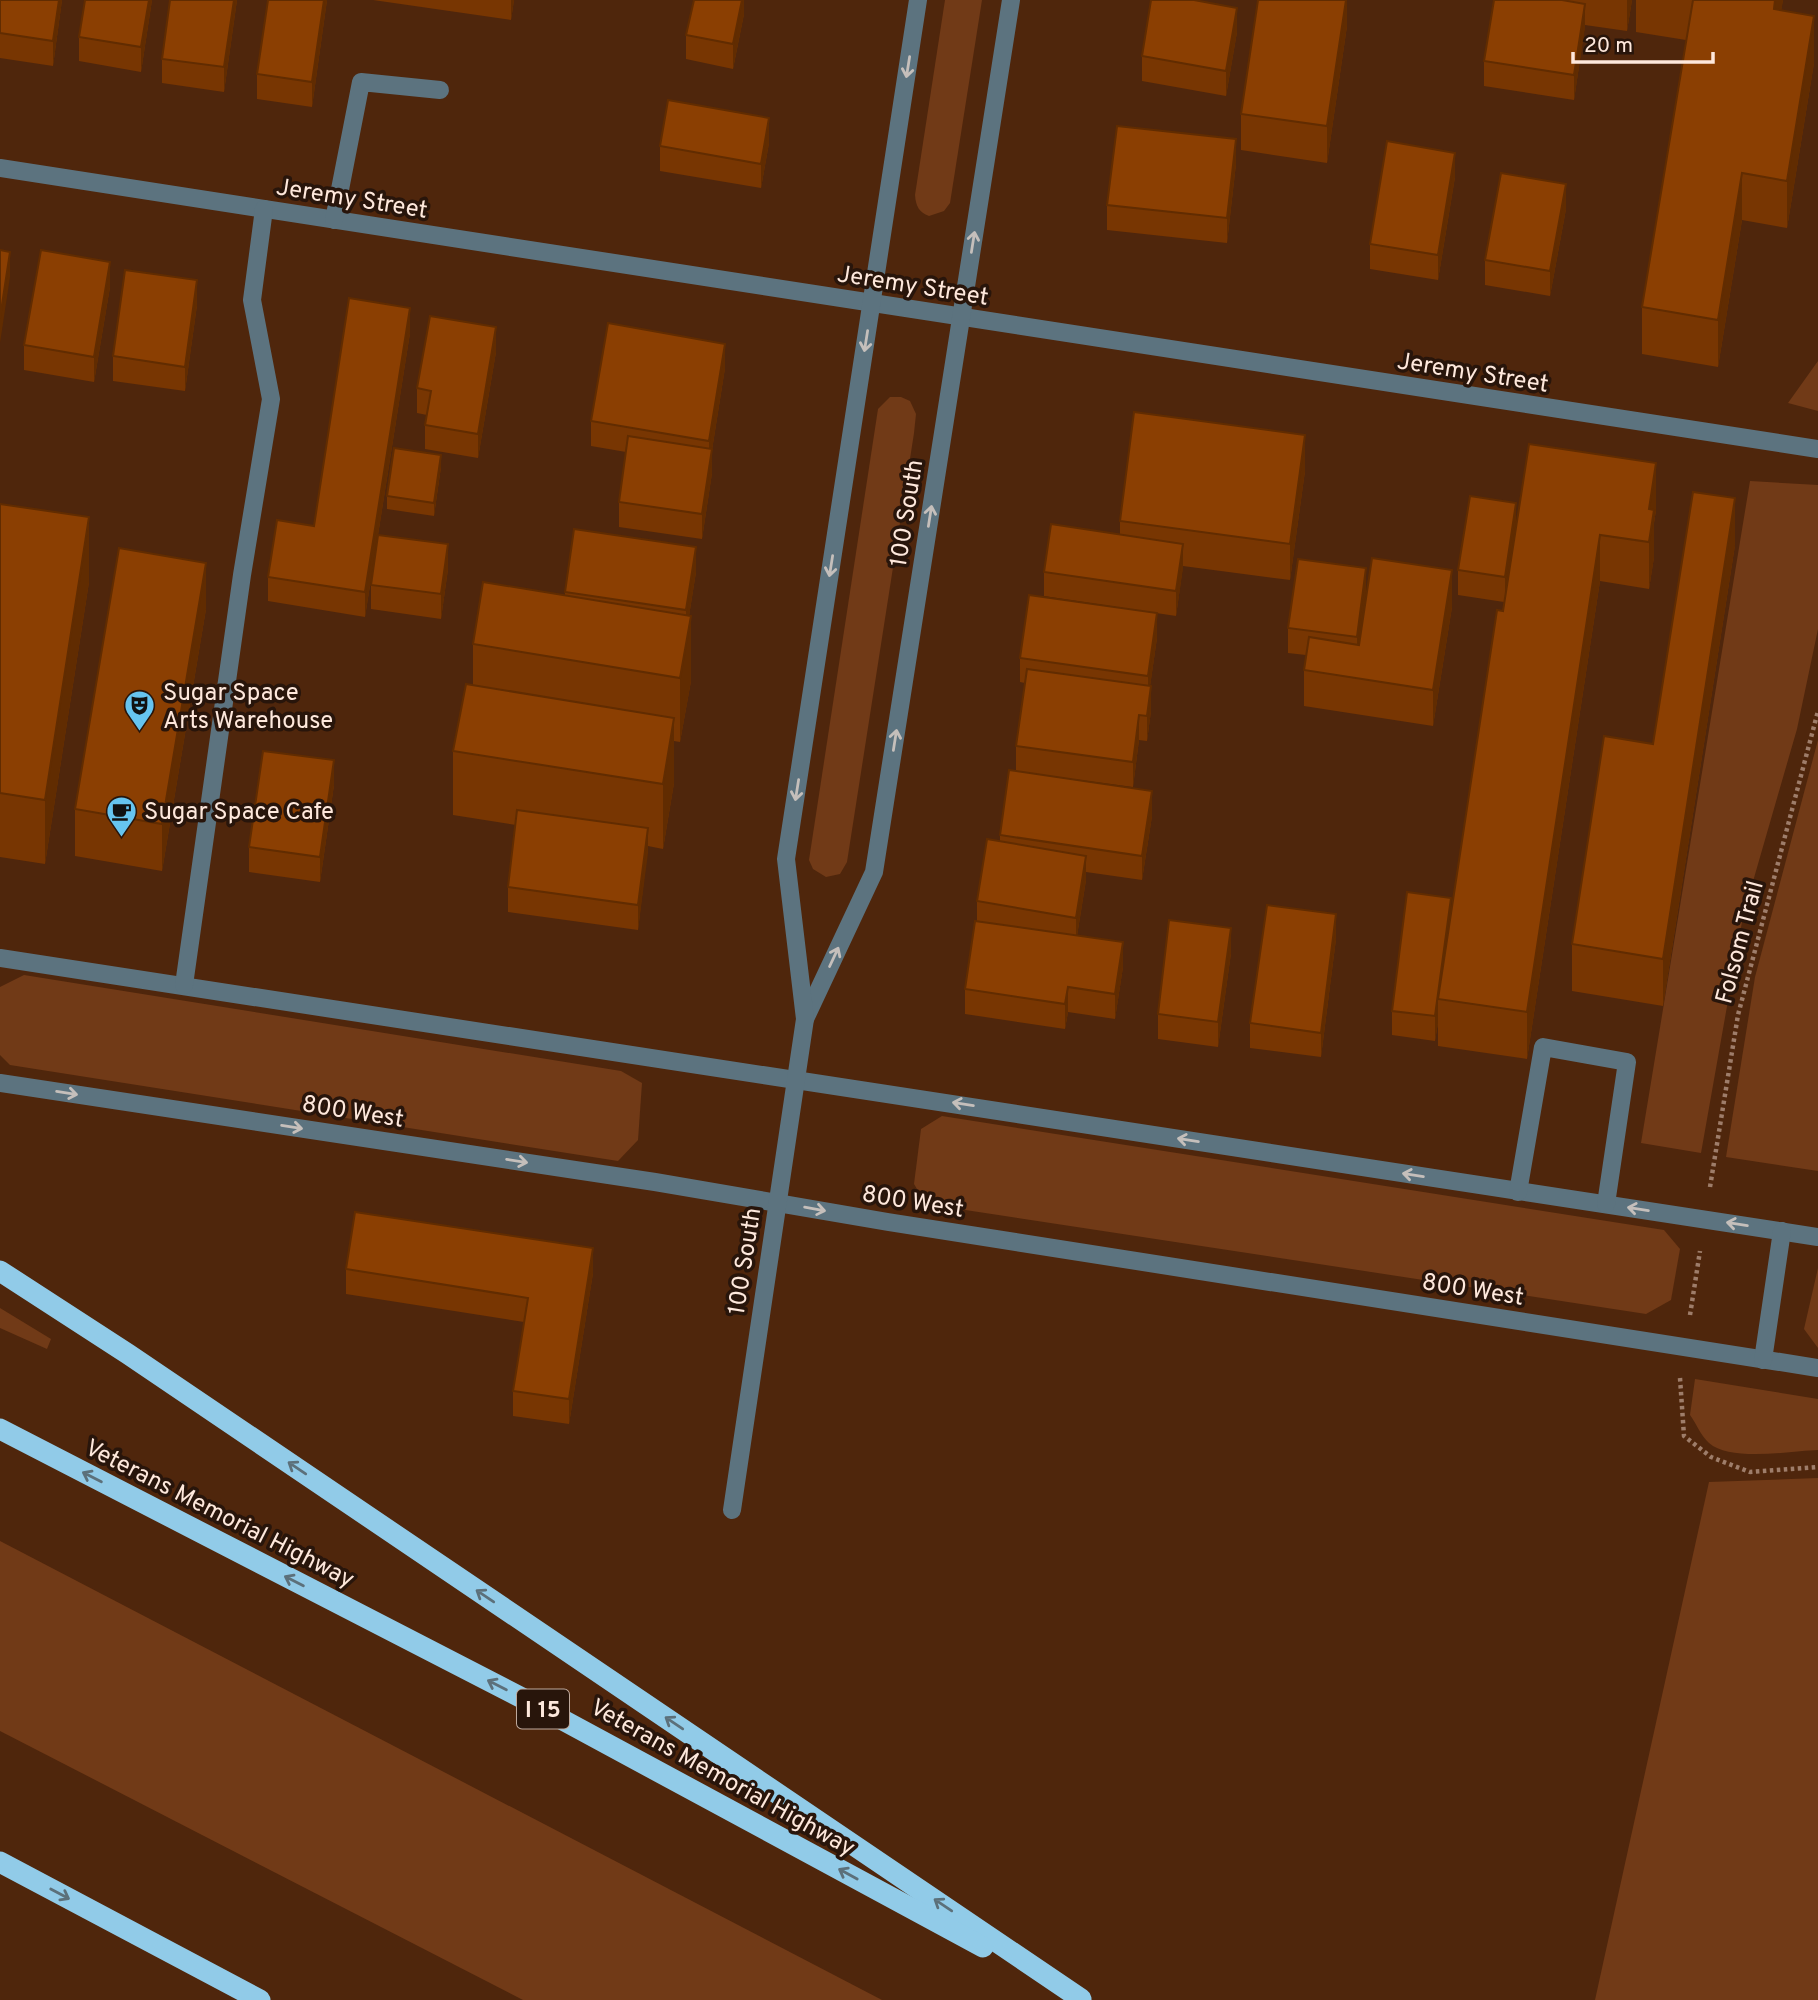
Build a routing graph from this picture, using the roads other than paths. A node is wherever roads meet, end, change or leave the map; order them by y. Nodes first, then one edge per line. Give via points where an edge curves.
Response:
1 (918, 0) edge
2 (1011, 0) edge
3 (440, 90) dead end
4 (0, 168) edge
5 (264, 209) junction
6 (334, 220) junction
7 (872, 304) junction
8 (961, 317) junction
9 (1818, 449) edge
10 (0, 958) edge
11 (184, 985) junction
12 (805, 1019) junction
13 (796, 1079) junction
14 (0, 1083) edge
15 (1518, 1192) junction
16 (778, 1203) junction
17 (1606, 1204) junction
18 (1782, 1231) junction
19 (1818, 1237) edge
20 (0, 1272) edge
21 (1763, 1360) junction
22 (1818, 1368) edge
23 (0, 1430) edge
24 (732, 1510) dead end
25 (0, 1862) edge
26 (1082, 1999) edge
27 (260, 2000) edge

1 -> 7 street, 100 South
8 -> 2 street, 100 South
3 - 6 street via 361,82
4 - 5 street, Jeremy Street
5 - 6 street, Jeremy Street
5 - 11 street via 252,300 271,400
6 - 7 street, Jeremy Street
7 - 8 street, Jeremy Street
7 -> 12 street, 100 South via 786,859
8 - 9 street, Jeremy Street
12 -> 8 street, 100 South via 874,872
10 - 11 street
11 - 13 street
12 - 13 street, 100 South
15 -> 13 street
13 - 16 street, 100 South
14 -> 16 street, 800 West
15 - 17 street
15 - 17 street via 1543,1047 1627,1062
16 -> 21 street, 800 West
16 - 24 street, 100 South
18 -> 17 street
18 - 19 street
18 - 21 street
26 -> 20 highway via 139,1361
21 - 22 street, 800 West
26 -> 23 highway, Veterans Memorial Highway / I 15 via 524,1699
25 -> 27 highway

